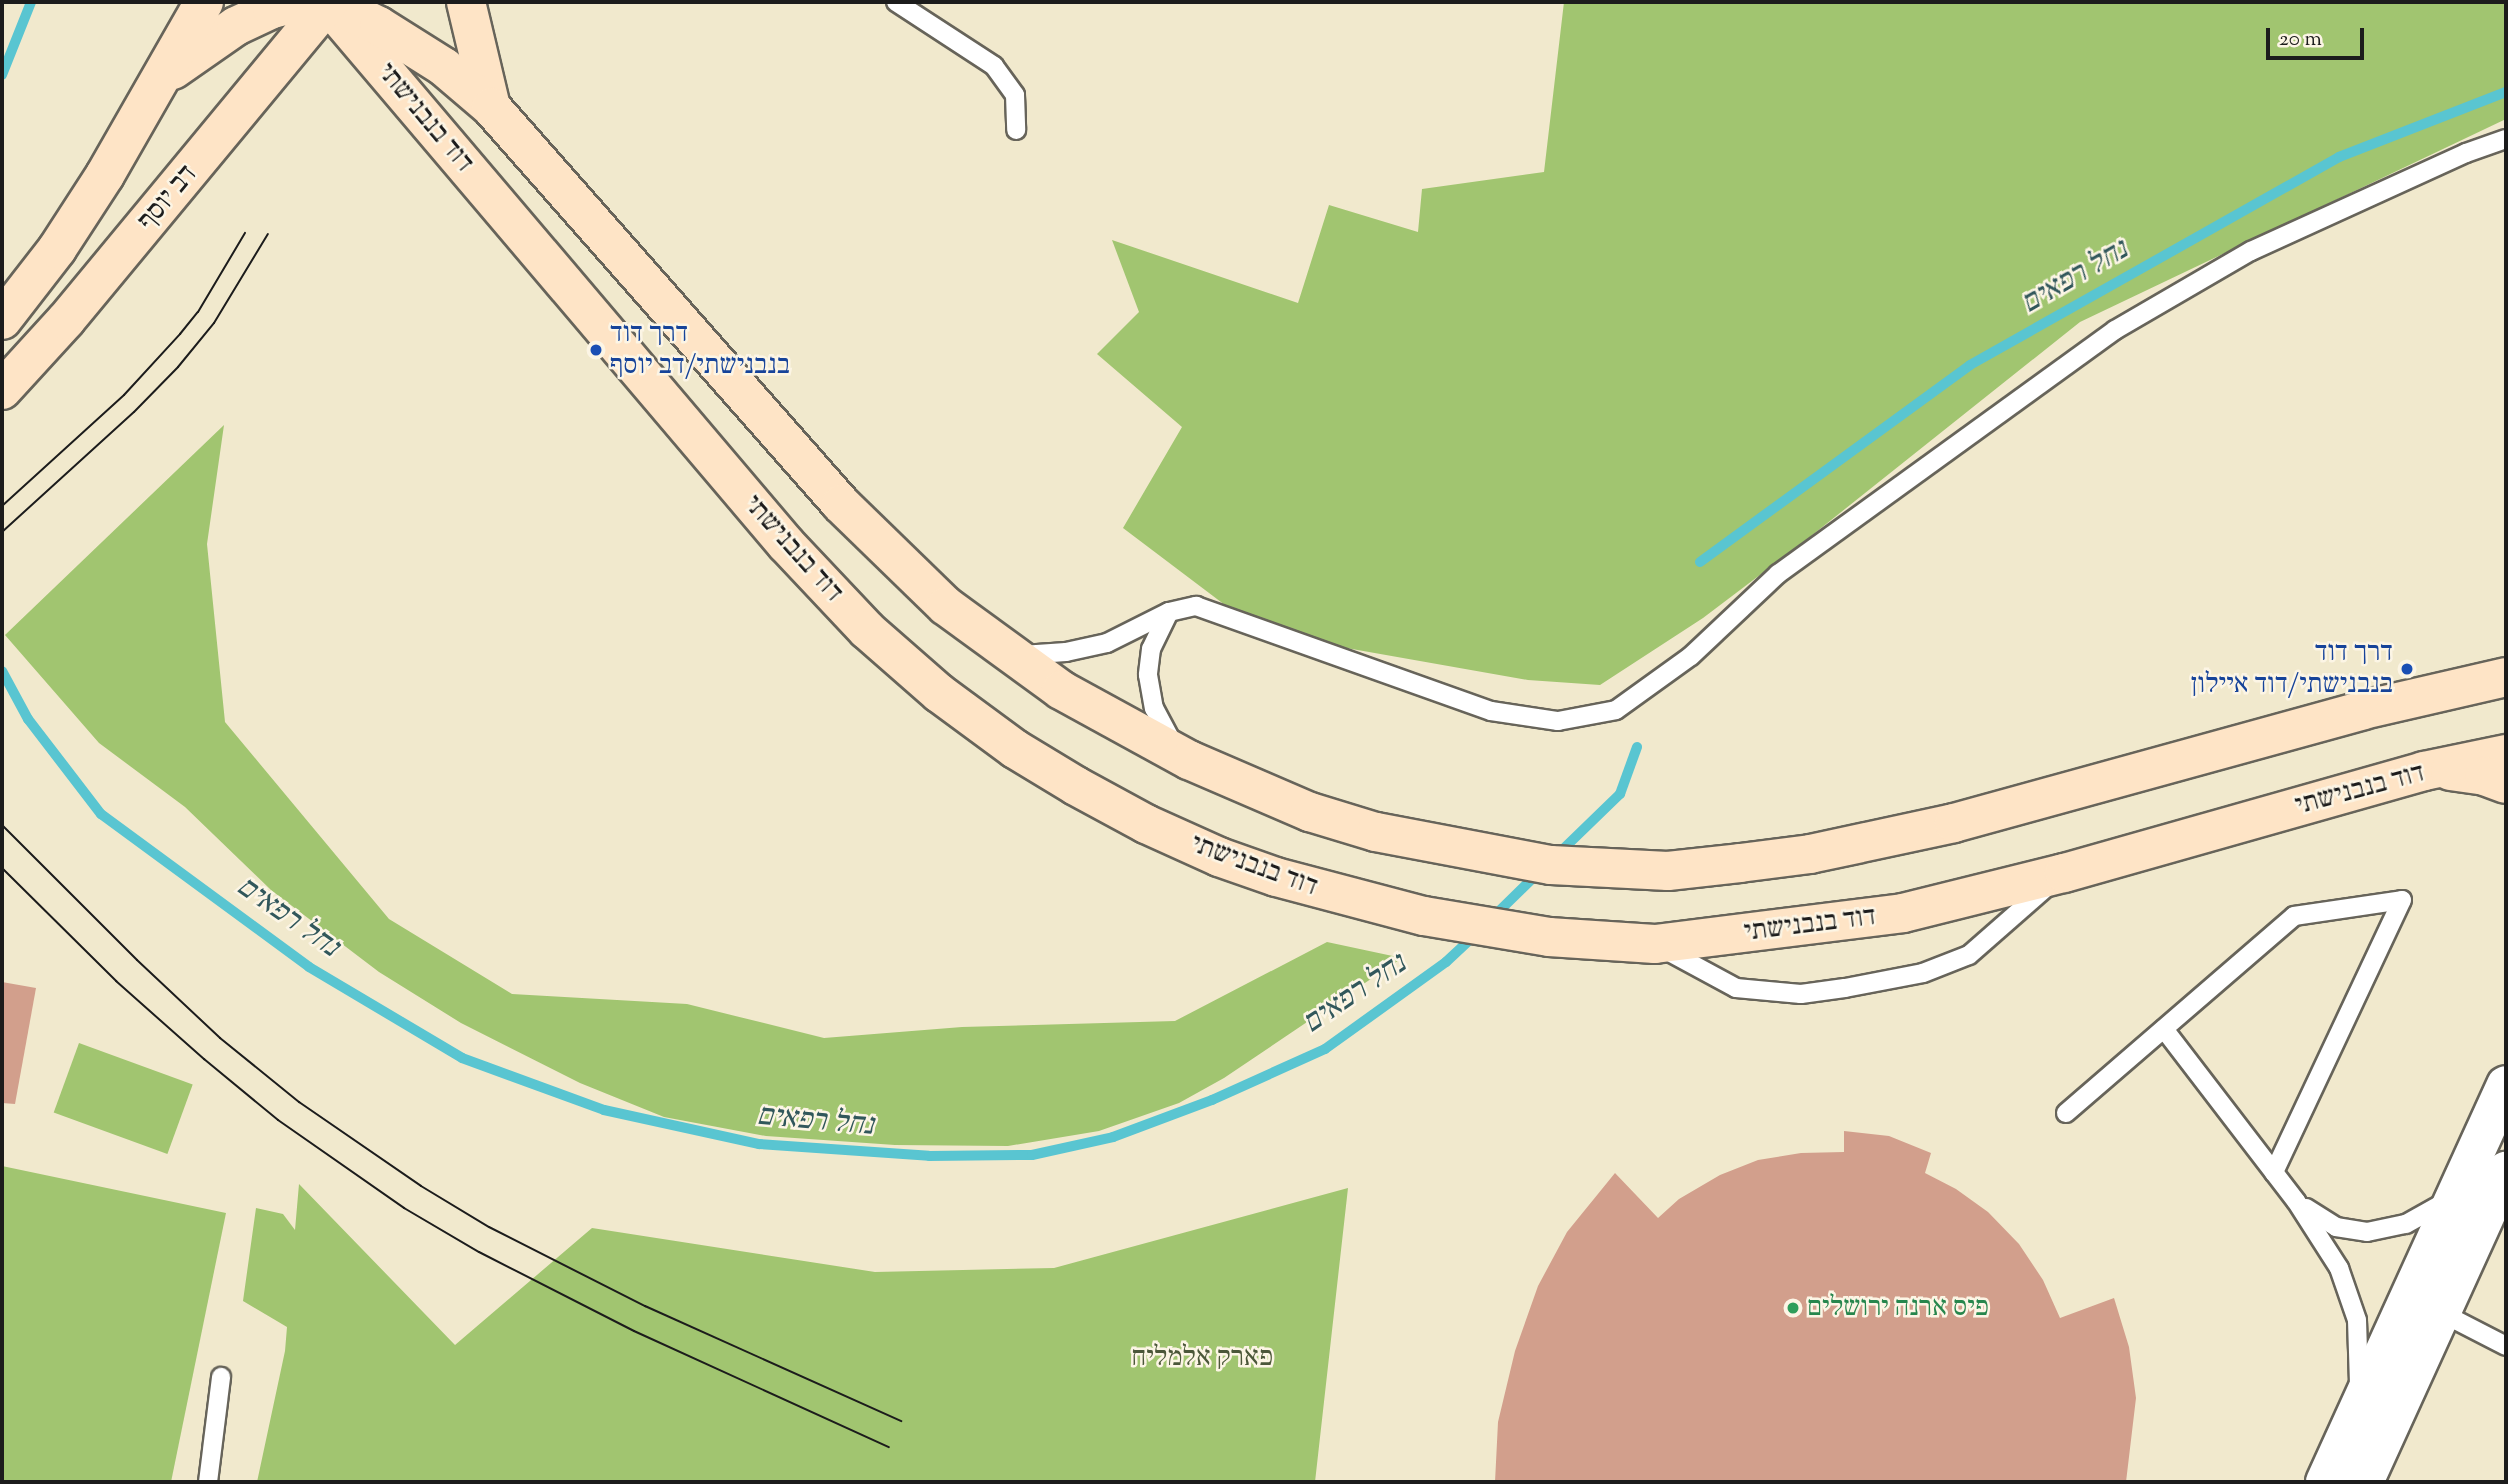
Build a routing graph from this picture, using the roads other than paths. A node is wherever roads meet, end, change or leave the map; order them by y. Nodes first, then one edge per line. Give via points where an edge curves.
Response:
1 (204, 2) edge
2 (320, 2) edge
3 (466, 2) edge
4 (896, 2) edge
5 (164, 78) junction
6 (491, 107) junction
7 (1016, 130) dead end
8 (2506, 139) edge
9 (2, 320) edge
10 (2, 390) edge
11 (1169, 612) junction
12 (1012, 656) junction
13 (2506, 677) edge
14 (2506, 754) edge
15 (1189, 760) junction
16 (2424, 771) junction
17 (2506, 785) edge
18 (2063, 873) junction
19 (1655, 944) junction
20 (2164, 1028) junction
21 (2506, 1085) edge
22 (2066, 1113) dead end
23 (2506, 1171) edge
24 (2274, 1172) junction
25 (2456, 1196) junction
26 (2296, 1201) junction
27 (2426, 1306) junction
28 (2506, 1346) edge
29 (221, 1377) dead end
30 (2358, 1409) junction
31 (208, 1482) edge
32 (2325, 1482) edge
33 (2364, 1482) edge

1 - 5 main road
2 - 5 main road via 272,9 236,26
2 - 6 main road, דוד בנבנישתי via 359,15 402,40
2 - 10 main road, דב יוסף via 75,310
2 - 19 main road, דוד בנבנישתי via 786,544 867,630 939,693 1015,749 1146,824 1276,877 1424,916 1549,937
3 - 6 main road
4 - 7 lane via 994,66 1015,95
5 - 9 main road via 57,248
6 - 12 main road, דוד בנבנישתי via 841,504 946,606
8 - 11 lane via 2251,251 2115,330 1778,574 1691,656 1616,710 1558,721 1491,711 1196,606
11 - 12 lane via 1107,643
11 - 15 lane via 1151,649 1148,675 1154,708 1167,737
12 - 15 main road, דוד בנבנישתי via 1061,690
13 - 15 main road, דוד בנבנישתי via 2363,710 1954,822 1810,854 1668,871 1551,865 1376,832 1310,812
14 - 16 main road, דוד בנבנישתי
16 - 17 main road via 2455,771
16 - 18 main road, דוד בנבנישתי
18 - 19 main road, דוד בנבנישתי via 1903,913
18 - 19 lane via 1969,955 1923,973 1845,988 1801,994 1736,988
20 - 22 lane
20 - 24 lane
20 - 24 lane via 2294,916 2402,900
21 - 25 street
23 - 27 street
24 - 26 lane
25 - 26 lane via 2406,1224 2367,1232 2336,1227
25 - 27 street
26 - 30 lane via 2330,1253 2349,1295 2359,1342
27 - 28 lane
27 - 30 street
27 - 33 street
29 - 31 lane
30 - 32 street

